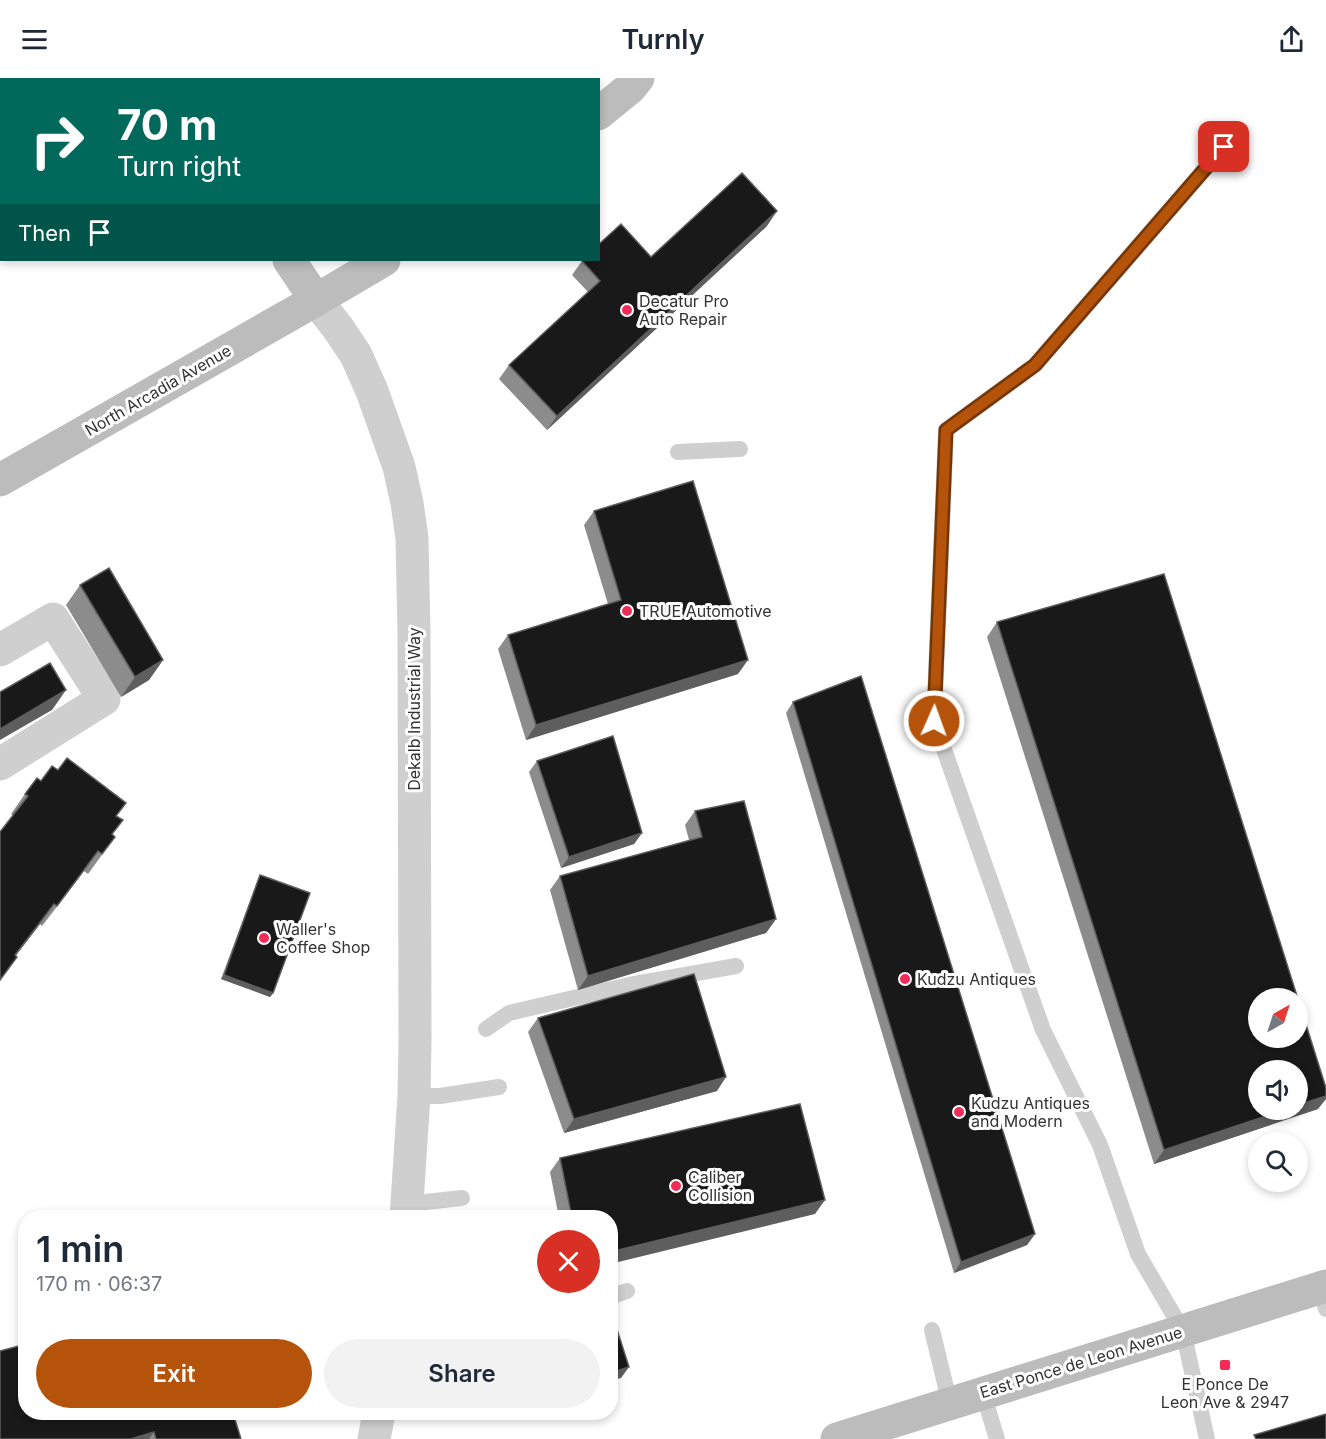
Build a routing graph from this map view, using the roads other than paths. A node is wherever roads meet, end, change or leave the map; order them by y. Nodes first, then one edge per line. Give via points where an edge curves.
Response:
1 (638, 78) edge
2 (600, 112) edge
3 (1224, 147) dead end
4 (290, 261) edge
5 (382, 261) edge
6 (316, 300) junction
7 (740, 449) dead end
8 (678, 452) dead end
9 (0, 480) edge
10 (0, 650) edge
11 (0, 764) edge
12 (736, 966) dead end
13 (486, 1029) dead end
14 (500, 1087) dead end
15 (414, 1096) junction
16 (462, 1198) dead end
17 (406, 1210) edge
18 (410, 1210) edge
19 (627, 1292) dead end
20 (1324, 1294) edge
21 (618, 1295) edge
22 (932, 1330) dead end
23 (1183, 1331) junction
24 (983, 1393) junction
25 (950, 1404) junction
26 (378, 1420) edge
27 (374, 1439) edge
28 (837, 1439) edge
29 (996, 1439) edge
30 (1207, 1439) edge

1 - 2 main road
3 - 23 lane via 1035,365 946,430 934,721 1043,1030 1100,1145 1138,1254
4 - 6 main road
5 - 6 main road
6 - 9 main road, North Arcadia Avenue
6 - 15 street, Dekalb Industrial Way via 356,355 372,391 399,467 412,538
7 - 8 lane
10 - 11 street via 53,619 104,699
12 - 13 lane via 629,985 509,1013
14 - 15 lane
15 - 17 street, Dekalb Industrial Way
16 - 18 lane
19 - 21 lane
20 - 23 main road, East Ponce de Leon Avenue
22 - 25 lane
23 - 24 main road, East Ponce de Leon Avenue
23 - 30 lane
24 - 25 main road, East Ponce de Leon Avenue
24 - 29 lane
25 - 28 main road, East Ponce de Leon Avenue
26 - 27 street

